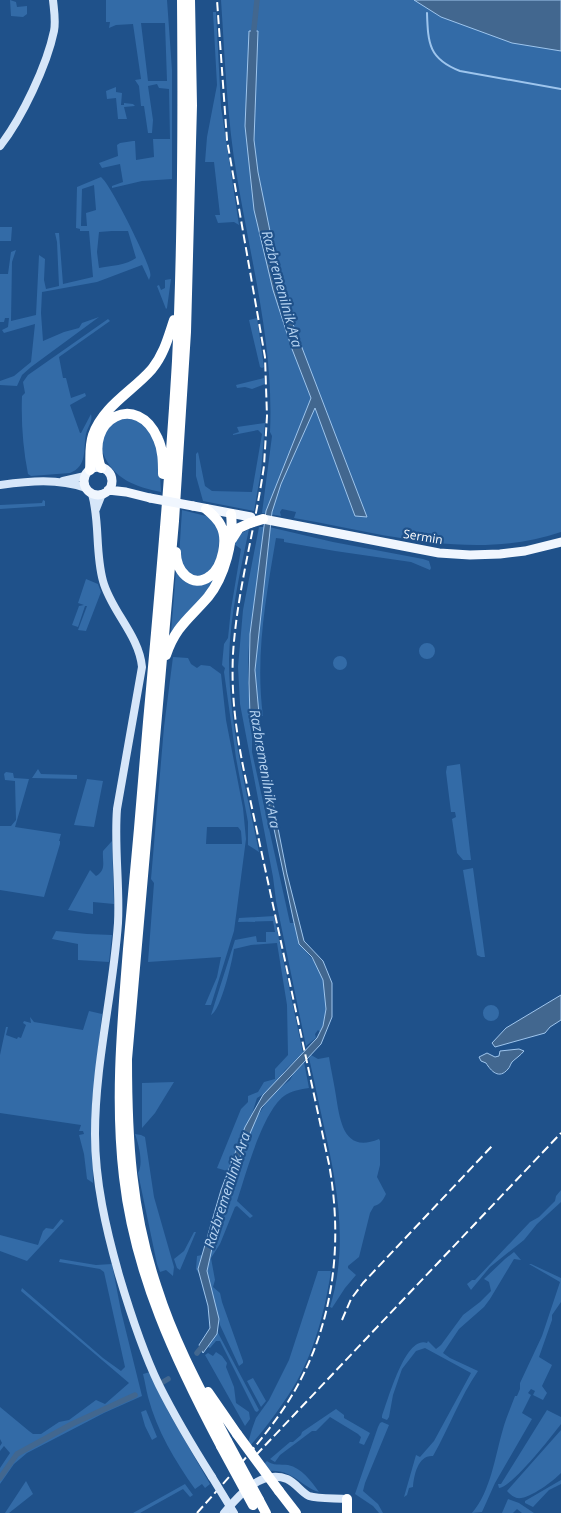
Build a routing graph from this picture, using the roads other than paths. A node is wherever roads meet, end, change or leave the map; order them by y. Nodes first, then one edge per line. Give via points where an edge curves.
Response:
1 (53, 0) edge
2 (182, 0) edge
3 (190, 0) edge
4 (0, 146) edge
5 (179, 304) junction
6 (101, 468) junction
7 (87, 473) junction
8 (111, 480) junction
9 (61, 482) junction
10 (0, 485) edge
11 (89, 491) junction
12 (105, 492) junction
13 (126, 492) junction
14 (96, 509) junction
15 (206, 509) junction
16 (231, 514) junction
17 (174, 520) junction
18 (250, 520) junction
19 (263, 520) joint
20 (223, 530) junction
21 (165, 533) junction
22 (560, 541) edge
23 (230, 542) junction
24 (161, 669) junction
25 (187, 1361) junction
26 (224, 1443) junction
27 (347, 1499) joint
28 (256, 1506) edge
29 (224, 1513) edge
30 (234, 1513) edge
31 (266, 1513) edge
32 (296, 1513) edge
33 (347, 1513) edge

1 - 4 street via 54,29 49,49 19,117
2 - 5 highway
3 - 17 highway via 190,215
5 - 7 highway via 159,358 142,379 112,406 98,426 90,446
5 - 21 highway
6 - 7 main road
6 - 8 main road via 107,471
6 - 21 highway via 98,448 104,425 122,414 132,414 150,424 159,440 161,452
7 - 9 street
7 - 11 main road via 84,483
8 - 12 main road
8 - 13 main road
9 - 10 street
9 - 11 street
11 - 12 main road
11 - 14 street
12 - 13 main road
12 - 14 street
13 - 15 main road, bridge
14 - 30 street, bridge via 101,575 108,596 140,653 142,667 117,809 118,921 98,1072 97,1176 112,1251 143,1346 159,1384
15 - 16 main road
15 - 20 highway via 216,517
16 - 18 main road
16 - 20 highway
16 - 23 highway
17 - 20 highway via 176,561 180,571 196,580 210,577 218,567
17 - 24 highway
18 - 19 highway, bridge
18 - 23 highway via 239,528
19 - 22 main road, Sermin via 439,553 500,554
21 - 26 highway via 124,1003 119,1127 124,1181 144,1275 178,1361
23 - 24 highway via 215,588 176,632
24 - 25 highway via 127,1059 127,1116 130,1163 142,1234 156,1288
25 - 26 highway
25 - 32 highway, bridge
26 - 28 highway, bridge
27 - 29 street via 307,1495 286,1479 271,1477 248,1488
27 - 33 highway
28 - 31 highway

